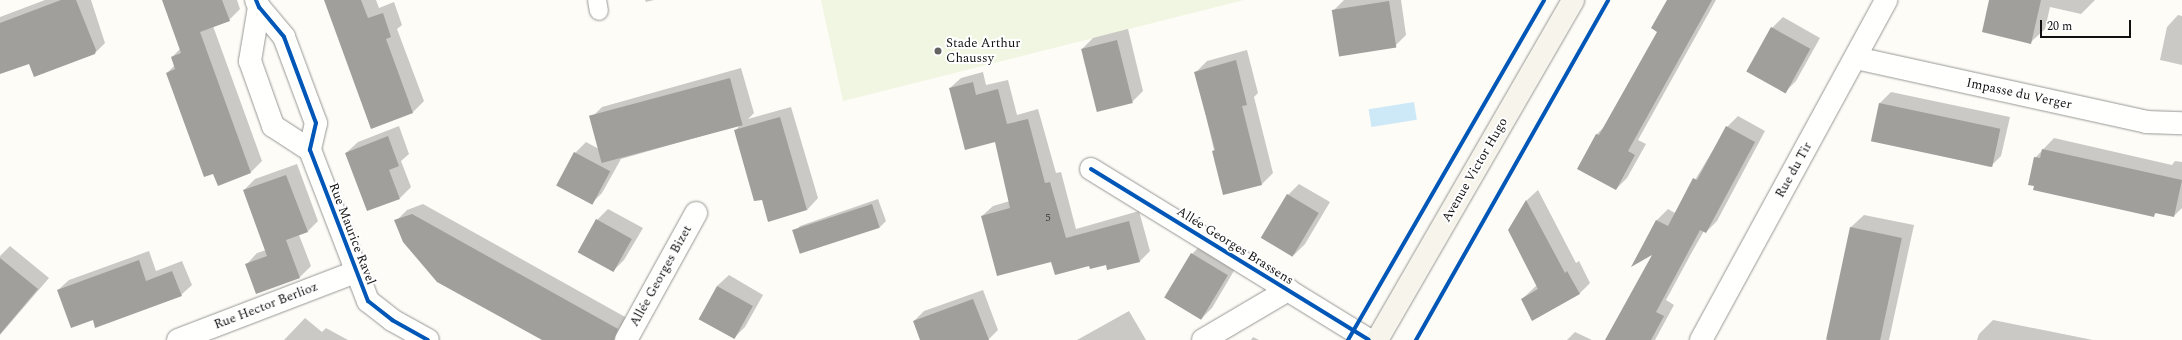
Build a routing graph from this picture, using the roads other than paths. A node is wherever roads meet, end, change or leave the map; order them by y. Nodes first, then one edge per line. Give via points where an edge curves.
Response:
1 (1573, 0) edge
2 (1886, 0) edge
3 (258, 4) edge
4 (1856, 58) junction
5 (2182, 123) edge
6 (310, 150) junction
7 (1091, 169) dead end
8 (696, 213) dead end
9 (355, 272) junction
10 (1288, 290) junction
11 (178, 340) edge
12 (428, 340) edge
13 (626, 340) edge
14 (1203, 340) edge
15 (1369, 340) edge
16 (1377, 340) edge
17 (1701, 340) edge

1 - 16 main road, Avenue Victor Hugo
2 - 4 street, Rue du Tir
3 - 6 street via 284,37 316,123
3 - 6 street via 250,61 273,126
4 - 5 street, Impasse du Verger via 2146,122
4 - 17 street, Rue du Tir
6 - 9 street, Rue Maurice Ravel
7 - 10 street, Allée Georges Brassens
8 - 13 street, Allée Georges Bizet
9 - 11 street, Rue Hector Berlioz
9 - 12 street, Rue Maurice Ravel via 368,301 392,320
10 - 14 street
10 - 15 street, Allée Georges Brassens

